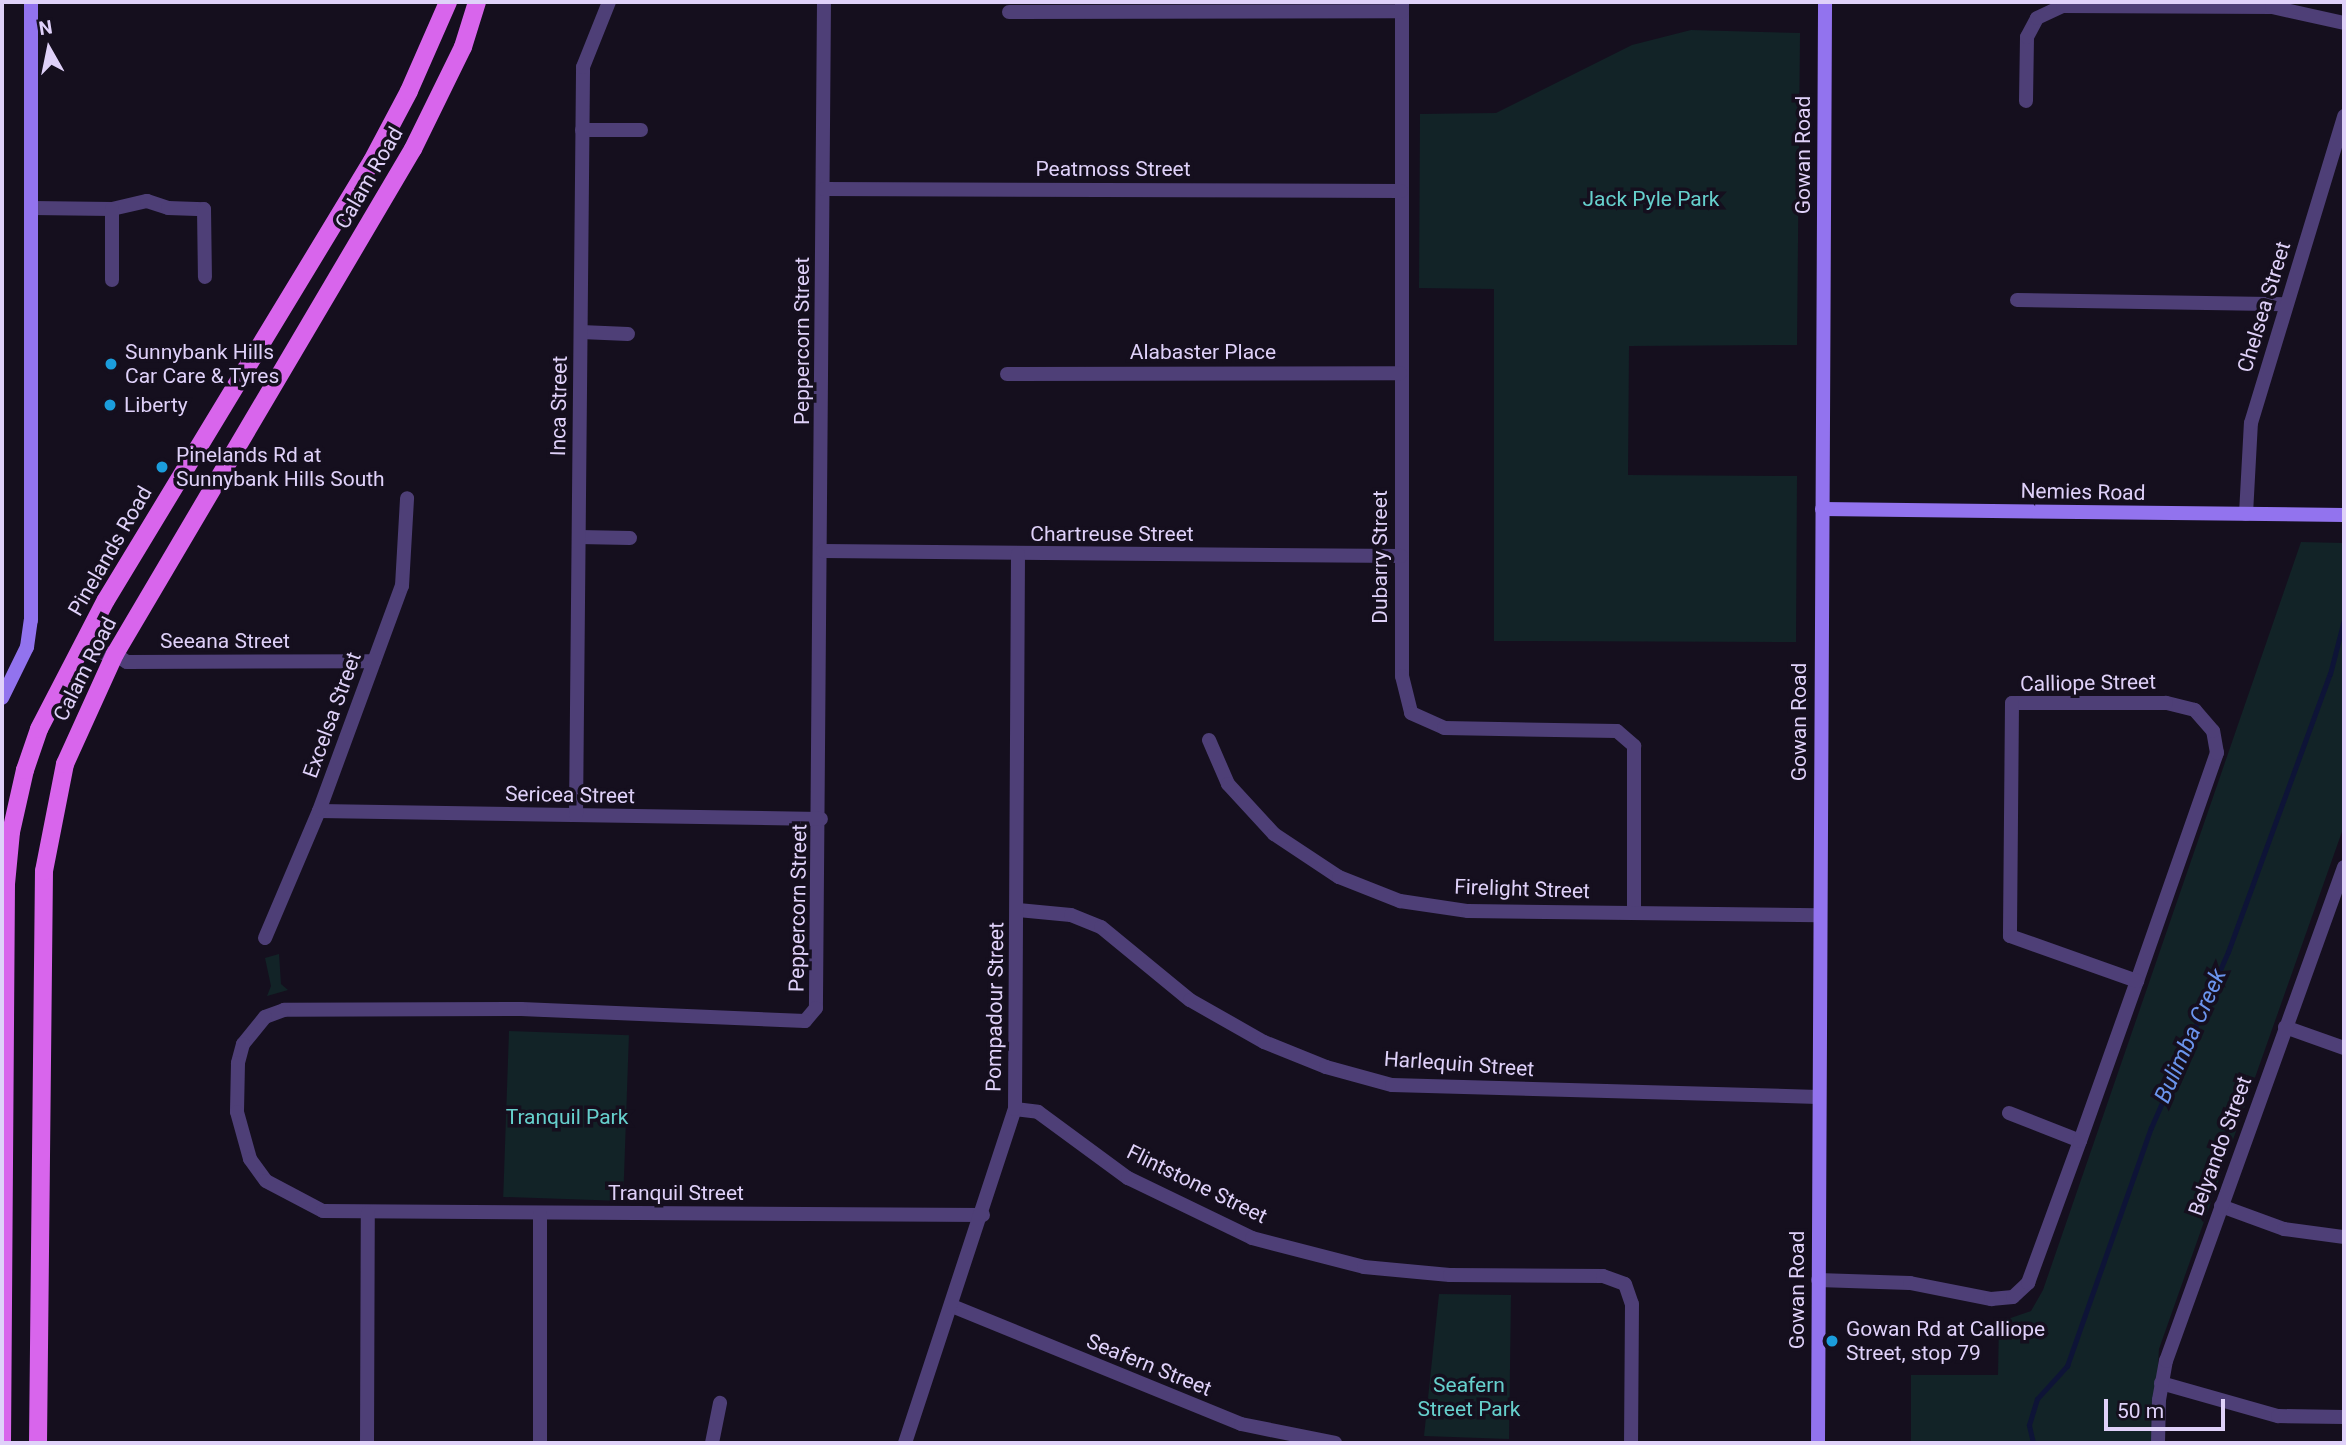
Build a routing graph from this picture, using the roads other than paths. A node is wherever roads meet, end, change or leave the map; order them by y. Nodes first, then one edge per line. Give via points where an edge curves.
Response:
1 (31, 2) edge
2 (448, 2) edge
3 (477, 2) edge
4 (609, 2) edge
5 (824, 2) edge
6 (1825, 2) edge
7 (1402, 6) edge
8 (1009, 12) dead end
9 (2344, 23) edge
10 (2026, 101) dead end
11 (2344, 116) edge
12 (582, 130) junction
13 (641, 130) dead end
14 (824, 189) junction
15 (1401, 191) junction
16 (32, 208) junction
17 (112, 209) junction
18 (205, 277) dead end
19 (112, 280) dead end
20 (2017, 300) dead end
21 (2286, 304) junction
22 (581, 332) junction
23 (628, 334) dead end
24 (1400, 373) junction
25 (1007, 374) dead end
26 (407, 498) dead end
27 (1822, 509) junction
28 (2246, 514) junction
29 (2344, 515) edge
30 (579, 537) junction
31 (631, 538) dead end
32 (822, 551) junction
33 (1018, 554) junction
34 (1401, 556) junction
35 (79, 651) junction
36 (115, 654) junction
37 (374, 661) junction
38 (2, 698) edge
39 (1209, 740) dead end
40 (319, 811) junction
41 (576, 815) junction
42 (821, 819) junction
43 (2344, 867) edge
44 (1018, 910) junction
45 (1634, 912) junction
46 (1819, 915) junction
47 (265, 938) dead end
48 (2137, 981) junction
49 (2285, 1027) junction
50 (2344, 1048) edge
51 (1818, 1097) junction
52 (1015, 1109) junction
53 (2009, 1112) dead end
54 (2080, 1141) junction
55 (2221, 1206) junction
56 (368, 1213) junction
57 (541, 1214) junction
58 (983, 1215) junction
59 (2344, 1237) edge
60 (1818, 1280) junction
61 (952, 1306) junction
62 (2161, 1382) junction
63 (720, 1402) dead end
64 (2344, 1417) edge
65 (2, 1442) edge
66 (38, 1443) edge
67 (367, 1443) edge
68 (540, 1443) edge
69 (712, 1443) edge
70 (905, 1443) edge
71 (1335, 1443) edge
72 (1631, 1443) edge
73 (1818, 1443) edge
74 (2158, 1443) edge

1 - 16 main road
2 - 35 main road, Pinelands Road via 410,91 372,161
3 - 36 main road, Calam Road via 463,47 413,149
4 - 12 street, Inca Street via 583,67
5 - 14 street, Peppercorn Street
6 - 27 main road, Gowan Road
7 - 8 street
7 - 15 street, Dubarry Street
9 - 10 street via 2272,7 2063,6 2037,18 2026,37
11 - 21 street, Chelsea Street
12 - 13 street
12 - 22 street, Inca Street
14 - 15 street, Peatmoss Street
14 - 32 street, Peppercorn Street
15 - 24 street, Dubarry Street
16 - 17 street
16 - 38 main road via 31,620 27,647
17 - 18 street via 147,201 168,208 204,209
17 - 19 street
20 - 21 street
21 - 28 street, Chelsea Street via 2251,423
22 - 23 street
22 - 30 street, Inca Street
24 - 25 street, Alabaster Place
24 - 34 street, Dubarry Street
26 - 37 street, Excelsa Street via 402,586
27 - 28 main road, Nemies Road
27 - 46 main road, Gowan Road
28 - 29 main road, Nemies Road
30 - 31 street
30 - 41 street, Inca Street
32 - 33 street, Chartreuse Street
32 - 42 street, Peppercorn Street
33 - 34 street, Chartreuse Street
33 - 44 street, Pompadour Street
34 - 45 street, Dubarry Street via 1402,676 1411,713 1444,728 1617,731 1633,746
35 - 36 street, Seeana Street
35 - 65 main road, Pinelands Road via 39,729 14,814 6,884
36 - 37 street, Seeana Street via 127,662
36 - 66 main road, Calam Road via 65,764 44,871
37 - 40 street, Excelsa Street
39 - 45 street, Firelight Street via 1228,784 1274,834 1339,877 1400,901 1468,911
40 - 41 street, Sericea Street
40 - 47 street, Excelsa Street
41 - 42 street, Sericea Street
42 - 56 street, Peppercorn Street via 819,994 816,1008 804,1021 507,1009 299,1008 265,1017 251,1030 238,1063 237,1112 250,1159 266,1181 290,1196 323,1211
43 - 49 street, Belyando Street
44 - 51 street, Harlequin Street via 1071,915 1101,927 1190,1000 1264,1042 1326,1067 1392,1085
44 - 52 street, Pompadour Street
45 - 46 street, Firelight Street
46 - 51 main road, Gowan Road
48 - 48 street, Calliope Street via 2010,936 2012,702 2166,703 2195,710 2213,731 2217,754
48 - 54 street, Calliope Street
49 - 50 street
49 - 55 street, Belyando Street
51 - 60 main road, Gowan Road
52 - 58 street, Pompadour Street
52 - 72 street, Flintstone Street via 1038,1112 1128,1178 1252,1238 1364,1267 1450,1275 1603,1276 1625,1284 1632,1304
53 - 54 street
54 - 60 street, Calliope Street via 2028,1283 2014,1297 1991,1299 1910,1283
55 - 59 street via 2284,1229
55 - 62 street, Belyando Street
56 - 57 street, Tranquil Street
56 - 67 street
57 - 58 street, Tranquil Street
57 - 68 street
58 - 61 street, Pompadour Street
60 - 73 main road, Gowan Road
61 - 70 street, Pompadour Street
61 - 71 street, Seafern Street via 1241,1424
62 - 64 street via 2278,1416
62 - 74 street, Belyando Street
63 - 69 street

